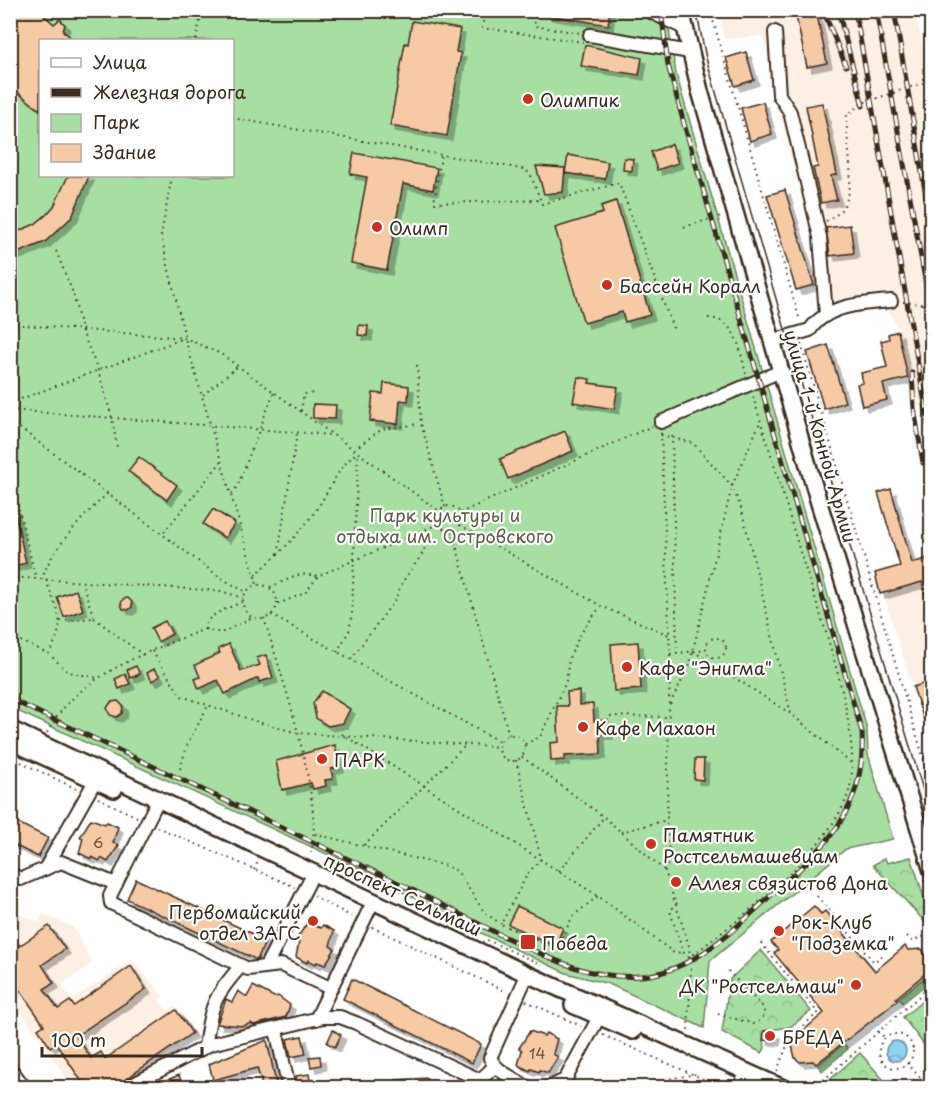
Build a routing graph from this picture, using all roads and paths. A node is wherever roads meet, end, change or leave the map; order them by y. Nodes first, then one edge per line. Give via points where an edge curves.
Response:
1 (202, 10) edge
2 (483, 10) edge
3 (536, 10) edge
4 (612, 10) edge
5 (647, 10) edge
6 (732, 10) edge
7 (830, 10) edge
8 (904, 10) edge
9 (710, 11) edge
10 (682, 18) edge
11 (775, 32) dead end
12 (590, 35) dead end
13 (608, 38) junction
14 (196, 39) edge
15 (690, 52) junction
16 (932, 80) edge
17 (234, 118) edge
18 (441, 155) junction
19 (172, 177) edge
20 (540, 200) junction
21 (727, 214) dead end
22 (817, 225) junction
23 (684, 227) dead end
24 (56, 251) dead end
25 (891, 301) joint
26 (932, 305) edge
27 (826, 315) junction
28 (708, 318) dead end
29 (10, 324) edge
30 (16, 325) junction
31 (81, 329) junction
32 (674, 331) dead end
33 (800, 333) junction
34 (185, 338) junction
35 (772, 341) junction
36 (10, 345) edge
37 (417, 365) dead end
38 (238, 366) junction
39 (98, 370) junction
40 (781, 371) junction
41 (749, 383) junction
42 (274, 392) junction
43 (316, 393) dead end
44 (202, 396) junction
45 (10, 403) edge
46 (10, 410) edge
47 (301, 411) junction
48 (112, 418) junction
49 (10, 420) edge
50 (761, 420) junction
51 (661, 422) junction
52 (421, 424) junction
53 (210, 425) junction
54 (258, 429) junction
55 (297, 432) junction
56 (661, 435) junction
57 (335, 436) junction
58 (672, 436) junction
59 (117, 447) dead end
60 (354, 449) junction
61 (358, 452) junction
62 (221, 462) junction
63 (10, 474) edge
64 (732, 486) junction
65 (108, 493) junction
66 (231, 496) junction
67 (445, 507) junction
68 (439, 511) junction
69 (460, 513) junction
70 (438, 524) junction
71 (460, 525) junction
72 (431, 526) junction
73 (452, 531) junction
74 (164, 532) junction
75 (278, 555) junction
76 (355, 559) junction
77 (254, 576) junction
78 (318, 576) junction
79 (10, 577) edge
80 (36, 579) junction
81 (42, 580) junction
82 (46, 580) junction
83 (82, 583) junction
84 (257, 584) junction
85 (270, 587) junction
86 (246, 592) junction
87 (243, 598) junction
88 (242, 602) junction
89 (277, 605) junction
90 (601, 606) junction
91 (272, 615) junction
92 (253, 617) junction
93 (94, 618) junction
94 (264, 618) junction
95 (60, 621) junction
96 (205, 629) junction
97 (669, 635) junction
98 (10, 636) edge
99 (706, 650) junction
100 (152, 651) junction
101 (693, 651) junction
102 (337, 652) junction
103 (677, 653) junction
104 (49, 654) junction
105 (670, 654) junction
106 (143, 655) junction
107 (351, 659) junction
108 (98, 678) junction
109 (209, 704) junction
110 (669, 706) junction
111 (791, 714) junction
112 (610, 716) dead end
113 (668, 717) junction
114 (10, 729) edge
115 (47, 733) dead end
116 (298, 733) junction
117 (342, 734) junction
118 (509, 735) junction
119 (10, 741) edge
120 (500, 742) junction
121 (467, 744) junction
122 (525, 744) junction
123 (500, 747) junction
124 (522, 757) junction
125 (516, 760) junction
126 (852, 764) junction
127 (180, 769) dead end
128 (94, 781) junction
129 (424, 786) junction
130 (932, 787) edge
131 (154, 808) junction
132 (604, 817) junction
133 (667, 820) junction
134 (621, 832) junction
135 (315, 834) junction
136 (364, 846) junction
137 (310, 856) dead end
138 (669, 858) junction
139 (541, 859) junction
140 (686, 859) dead end
141 (45, 869) junction
142 (932, 870) edge
143 (559, 871) junction
144 (664, 871) junction
145 (10, 874) edge
146 (309, 882) junction
147 (116, 884) junction
148 (598, 896) junction
149 (817, 896) dead end
150 (676, 903) junction
151 (369, 910) junction
152 (501, 924) junction
153 (932, 933) edge
154 (907, 936) dead end
155 (761, 943) dead end
156 (683, 952) junction
157 (885, 953) dead end
158 (689, 957) junction
159 (241, 966) junction
160 (266, 966) junction
161 (728, 971) dead end
162 (524, 982) junction
163 (932, 985) edge
164 (330, 988) junction
165 (718, 1014) dead end
166 (599, 1017) junction
167 (316, 1019) junction
168 (276, 1030) junction
169 (878, 1031) junction
170 (886, 1039) junction
171 (686, 1042) junction
172 (205, 1047) junction
173 (907, 1063) junction
174 (494, 1067) junction
175 (10, 1068) edge
176 (696, 1074) dead end
177 (932, 1077) edge
178 (779, 1082) edge
179 (925, 1083) junction
180 (563, 1084) edge
181 (741, 1084) edge
182 (25, 1088) edge
183 (126, 1088) edge
184 (290, 1088) edge
185 (528, 1088) edge
186 (548, 1088) edge
187 (617, 1088) edge
188 (759, 1088) edge
189 (814, 1088) edge
190 (920, 1088) edge

1 - 14 path
2 - 3 path via 482,28 582,43 585,34 534,26
4 - 13 path
5 - 10 street
6 - 9 path
7 - 8 path via 840,16
9 - 10 path
9 - 33 path
10 - 15 main road, улица 1-й Конной Армии
11 - 22 street via 779,94 790,112
12 - 13 street
13 - 15 street
15 - 35 main road, улица 1-й Конной Армии
16 - 22 path via 852,108 847,115 845,135 851,172 848,194 843,210
17 - 18 path
18 - 20 path via 522,169 530,173
18 - 20 path via 434,203
19 - 34 path via 161,236
20 - 32 path via 542,204 619,183
21 - 23 path
22 - 27 street
24 - 31 path via 73,293
25 - 26 path
25 - 27 street via 847,307
27 - 33 street via 818,318 810,330
28 - 41 path via 719,318 732,329
29 - 30 path
30 - 31 path
30 - 36 path
31 - 34 path
31 - 39 path
33 - 35 street
33 - 130 path
34 - 38 path
34 - 39 path
34 - 44 path
35 - 40 main road, улица 1-й Конной Армии
37 - 52 path
38 - 42 path
38 - 44 path
39 - 45 path
39 - 48 path
40 - 41 street
40 - 142 main road, улица 1-й Конной Армии
41 - 50 path
41 - 51 street
42 - 47 path
42 - 54 path
43 - 47 path via 303,394
44 - 53 path
46 - 48 path
47 - 57 path
48 - 53 path
48 - 59 path
49 - 65 path
50 - 64 path
50 - 126 path via 827,642 847,718
51 - 56 path
51 - 69 path
52 - 60 path via 382,429
52 - 67 path
53 - 54 path
53 - 62 path
54 - 55 path
54 - 66 path
55 - 57 path
55 - 75 path
56 - 58 path
56 - 97 path
57 - 60 path
58 - 64 path via 693,443
58 - 103 path
60 - 61 path
61 - 68 path
61 - 75 path via 342,464 317,507
61 - 76 path
62 - 66 path
62 - 74 path
63 - 80 path
64 - 101 path
64 - 111 path via 742,511
65 - 74 path
65 - 81 path via 45,566
66 - 77 path
67 - 68 path
67 - 69 path via 454,507
68 - 70 path
69 - 71 path
70 - 72 path
70 - 73 path
71 - 73 path
71 - 90 path
72 - 76 path
72 - 107 path via 421,556 395,600
73 - 118 path
74 - 86 path via 221,578
75 - 77 path
76 - 78 path
76 - 102 path via 349,630
77 - 84 path
78 - 85 path via 301,574
78 - 89 path via 305,594
79 - 80 path
80 - 81 path
81 - 82 path
82 - 83 path
82 - 95 path
83 - 87 path via 220,591
83 - 93 path
84 - 85 path
84 - 86 path
85 - 89 path
86 - 87 path
87 - 88 path
88 - 92 path
88 - 96 path via 209,618
89 - 91 path
90 - 97 path
90 - 122 path via 569,658 566,682 540,737
91 - 94 path
91 - 102 path
92 - 94 path
92 - 96 path via 221,633
93 - 95 path
93 - 106 path
94 - 116 path
95 - 104 path via 59,636
96 - 100 path
97 - 105 path
98 - 104 path
99 - 99 path via 714,658 724,654 725,642 715,637 709,640
99 - 101 path
100 - 106 path
100 - 109 path via 180,696
101 - 103 path
101 - 110 path via 689,668
101 - 111 path
102 - 107 path
103 - 105 path
104 - 108 path via 68,672
105 - 110 path
106 - 108 path
107 - 120 path
108 - 115 path via 55,717
109 - 116 path
109 - 127 path via 188,743
110 - 113 path
111 - 126 path
112 - 113 path
113 - 133 path
114 - 171 main road, проспект Сельмаш via 519,970
116 - 117 path
116 - 135 path
117 - 121 path
117 - 129 path
118 - 120 path
118 - 122 path via 519,736
119 - 128 main road, проспект Сельмаш
120 - 123 path
121 - 123 path
121 - 129 path
122 - 124 path
123 - 125 path via 506,759
124 - 125 path
124 - 132 path
125 - 139 path
126 - 158 path via 848,795 833,828 728,928
128 - 131 main road, проспект Сельмаш
128 - 141 street
129 - 136 path
129 - 139 path
131 - 146 main road, проспект Сельмаш
131 - 147 street
132 - 134 path
132 - 143 path
133 - 134 path
133 - 138 path
134 - 144 path
135 - 136 path
135 - 137 path
136 - 152 path via 423,859 457,872 485,914
138 - 140 path
138 - 144 path
139 - 143 path
139 - 152 path via 528,873
141 - 145 street via 21,879
141 - 147 street via 61,862
143 - 148 path
144 - 150 path
146 - 151 main road, проспект Сельмаш
146 - 160 street
147 - 159 street via 111,903
148 - 152 path via 573,916 556,949
148 - 156 path via 674,952
149 - 157 path via 874,962
150 - 156 path via 670,912
150 - 158 path
151 - 162 main road, проспект Сельмаш
151 - 164 street
153 - 154 path via 912,941
155 - 178 path via 818,1013 791,1036
156 - 158 path
158 - 171 path
159 - 160 street
159 - 172 street via 215,996
160 - 164 street via 281,965
161 - 165 path via 765,1013 754,1024
162 - 166 main road, проспект Сельмаш
162 - 174 street via 490,1058
163 - 169 path
164 - 167 street
166 - 180 street
166 - 181 main road, проспект Сельмаш
167 - 168 street
167 - 174 street via 340,1017 480,1080
168 - 172 street
168 - 184 street
169 - 170 path
169 - 189 path
170 - 173 path via 892,1034 903,1034 914,1046 913,1058
170 - 173 path via 880,1044 878,1055 883,1062 889,1068 901,1069
171 - 178 main road, проспект Сельмаш
172 - 183 street
173 - 179 path
174 - 185 street
175 - 182 street
176 - 187 path
177 - 179 path
179 - 190 path
180 - 186 street
181 - 188 main road, проспект Сельмаш

